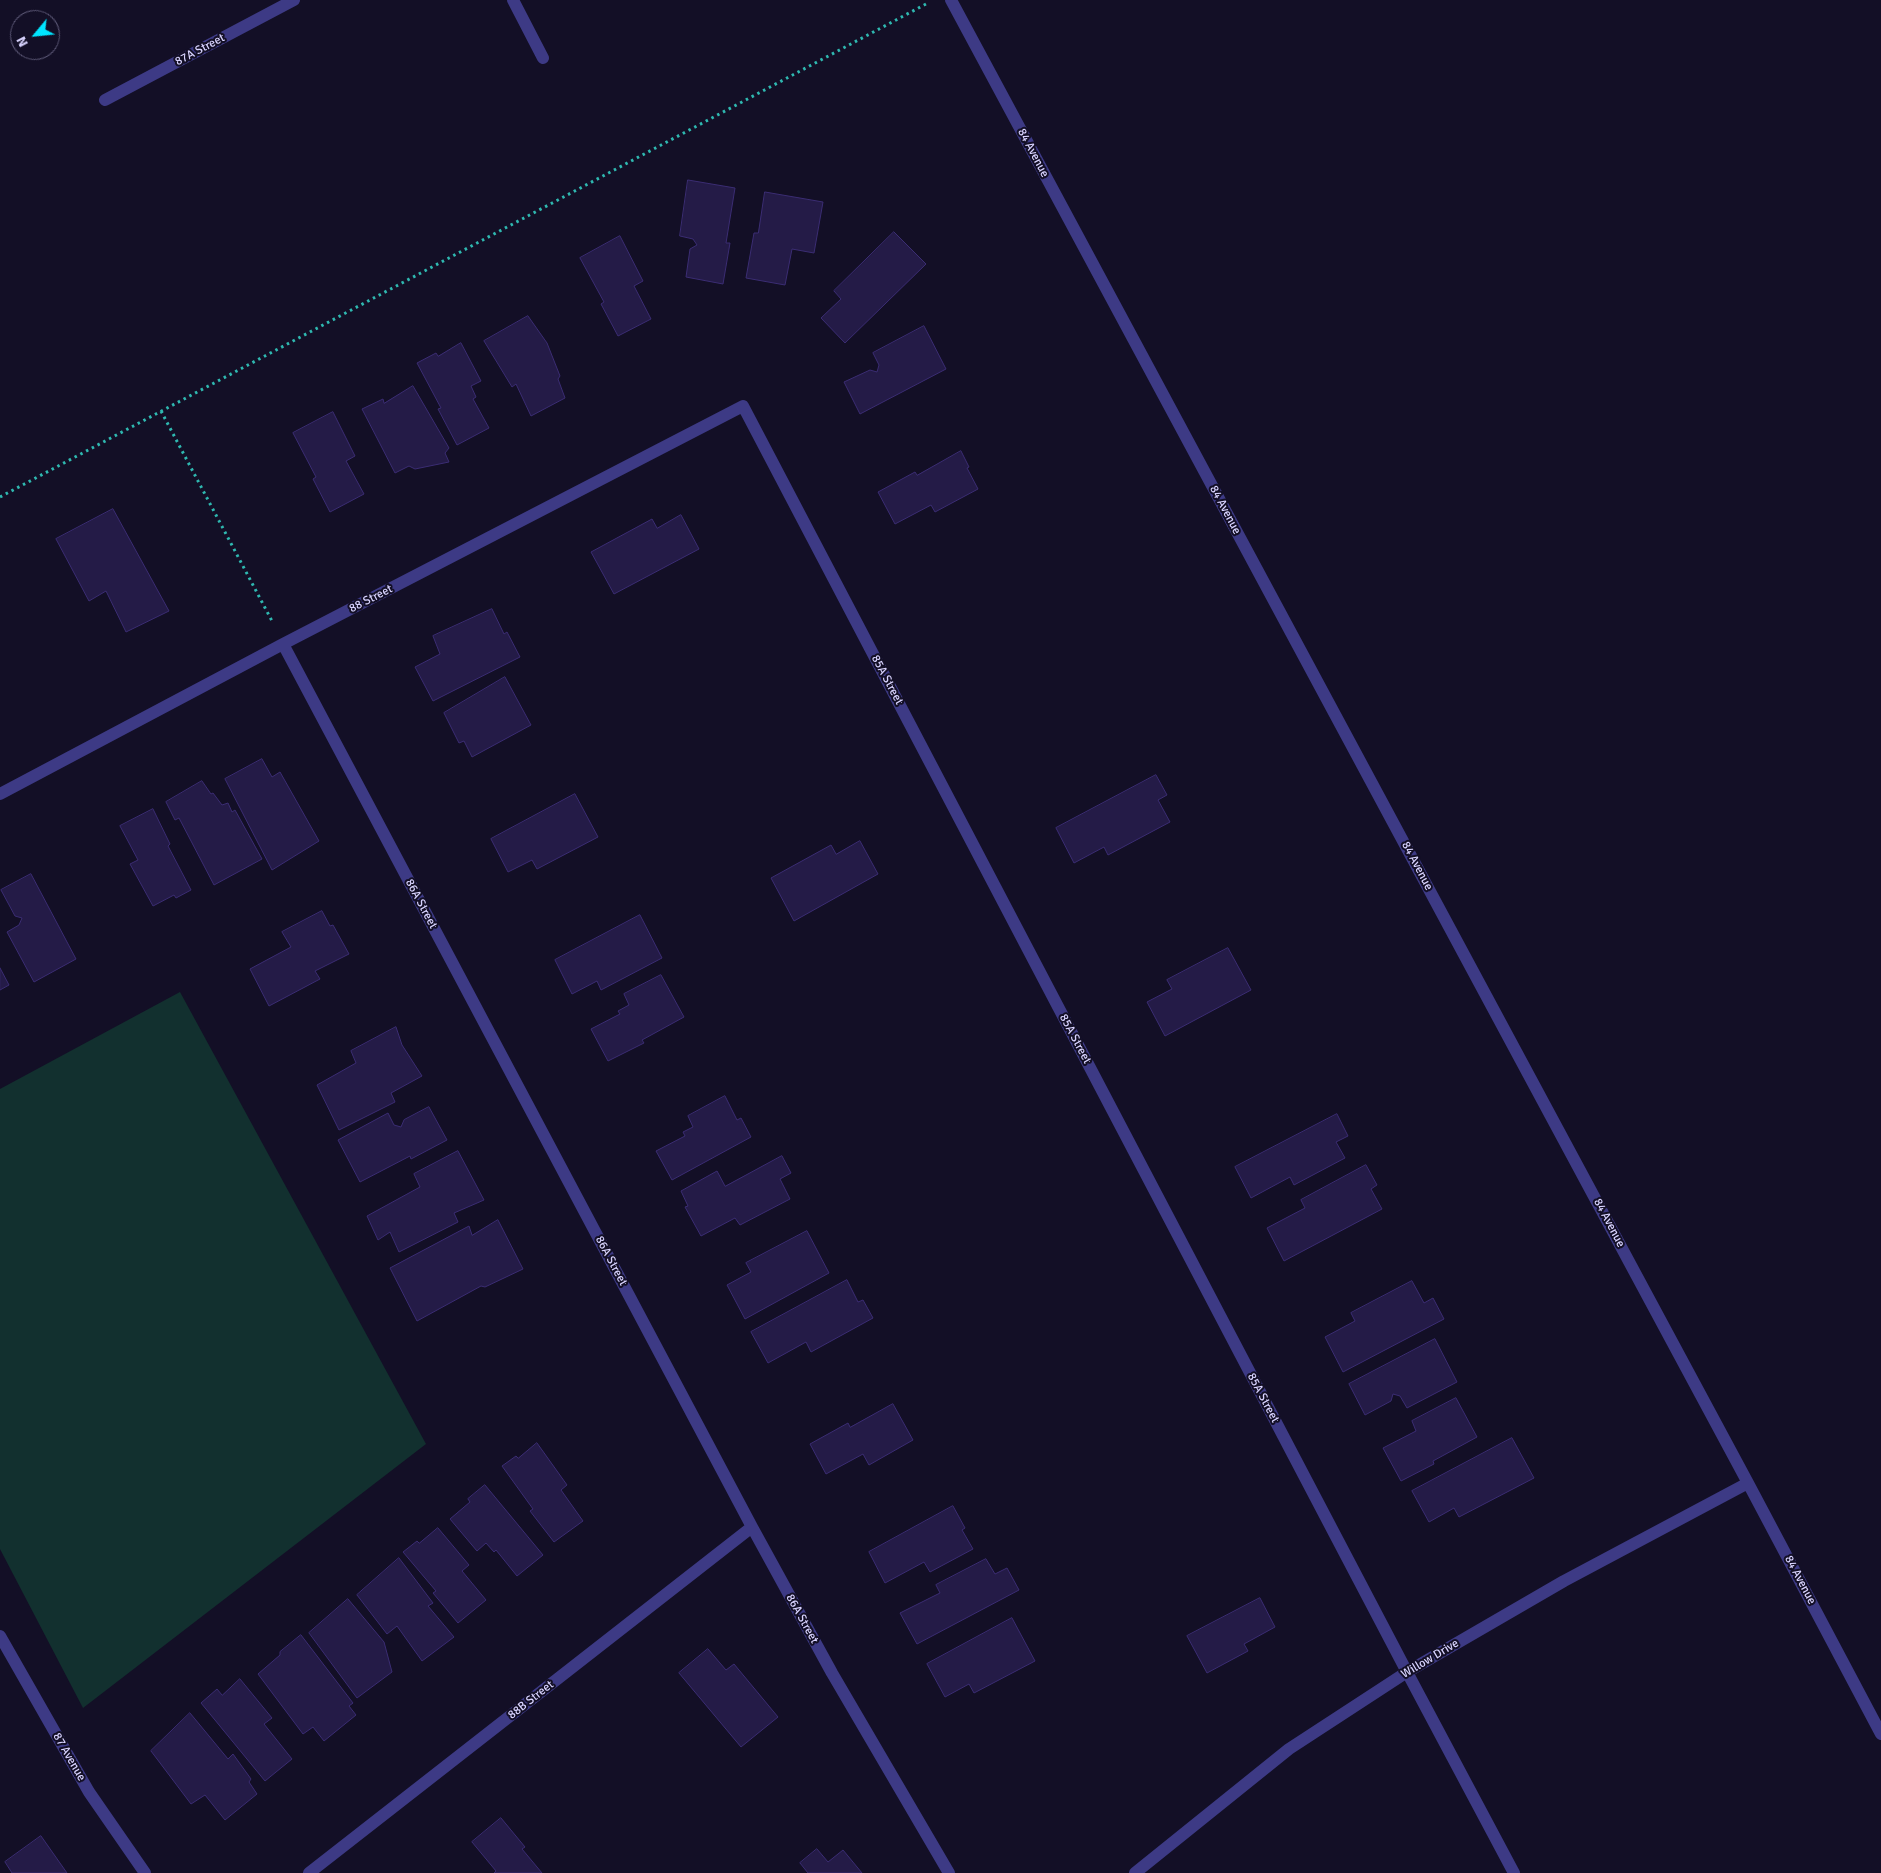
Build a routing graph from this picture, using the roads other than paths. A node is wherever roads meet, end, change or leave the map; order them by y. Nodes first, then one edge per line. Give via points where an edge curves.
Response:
1 (294, 0) edge
2 (513, 0) edge
3 (951, 0) edge
4 (543, 58) dead end
5 (105, 100) dead end
6 (743, 406) joint
7 (284, 644) junction
8 (0, 794) edge
9 (1748, 1483) junction
10 (752, 1527) junction
11 (0, 1636) edge
12 (1407, 1672) junction
13 (1881, 1734) edge
14 (145, 1873) edge
15 (309, 1873) edge
16 (949, 1873) edge
17 (1135, 1873) edge
18 (1514, 1873) edge

1 - 5 street, 87A Street
2 - 4 street
3 - 9 street, 84 Avenue
6 - 7 street, 88 Street
6 - 12 street, 85A Street
7 - 8 street, 88 Street
7 - 10 street, 86A Street
9 - 12 street, Willow Drive via 1564,1581
9 - 13 street, 84 Avenue
10 - 15 street, 88B Street
10 - 16 street, 86A Street via 832,1673
11 - 14 street, 87 Avenue via 89,1792
12 - 17 street, Willow Drive via 1288,1749
12 - 18 street, 85A Street

